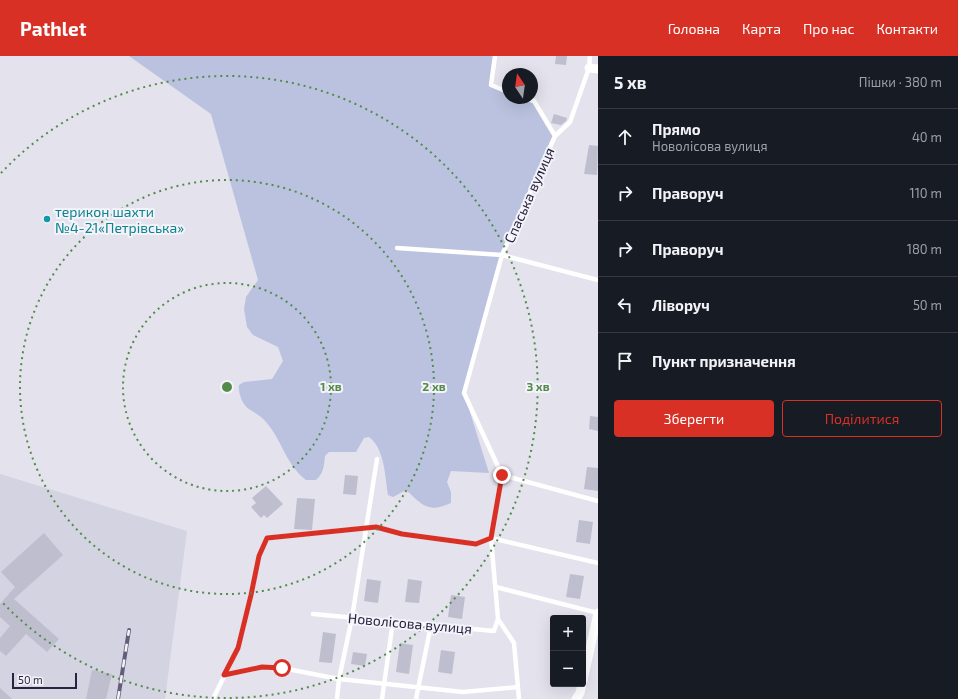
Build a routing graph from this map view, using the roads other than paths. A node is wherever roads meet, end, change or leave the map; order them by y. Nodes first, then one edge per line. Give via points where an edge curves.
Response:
1 (495, 56) edge
2 (590, 56) edge
3 (593, 68) edge
4 (502, 90) edge
5 (536, 104) edge
6 (556, 136) junction
7 (397, 248) dead end
8 (502, 254) junction
9 (598, 280) edge
10 (377, 459) dead end
11 (502, 475) junction
12 (598, 501) edge
13 (491, 538) junction
14 (598, 563) edge
15 (496, 586) junction
16 (598, 613) edge
17 (313, 614) dead end
18 (352, 618) junction
19 (498, 619) junction
20 (393, 622) junction
21 (431, 625) junction
22 (586, 667) edge
23 (224, 675) junction
24 (340, 679) junction
25 (384, 684) junction
26 (418, 687) junction
27 (518, 687) junction
28 (581, 687) edge
29 (463, 692) junction
30 (212, 699) edge
31 (337, 699) edge
32 (382, 699) edge
33 (416, 699) edge
34 (462, 699) edge
35 (519, 699) edge
36 (576, 699) edge

1 - 4 lane via 491,85
2 - 3 lane, Спаська вулиця
3 - 6 lane, Спаська вулиця via 570,122
5 - 6 lane, Спаська вулиця
6 - 8 lane, Спаська вулиця
7 - 8 lane
8 - 9 lane
8 - 11 lane, Спаська вулиця via 464,393
10 - 18 lane
11 - 12 lane
11 - 13 lane
13 - 14 lane
13 - 15 lane
13 - 23 lane via 476,544 402,534 376,527 267,538 259,556 238,648
15 - 16 lane
15 - 19 lane
16 - 22 street
17 - 18 lane, Новолісова вулиця
18 - 20 lane, Новолісова вулиця
18 - 24 lane
19 - 21 lane, Новолісова вулиця via 494,631
19 - 27 lane via 514,643
20 - 21 lane, Новолісова вулиця
20 - 25 lane
21 - 26 lane
23 - 24 lane via 262,667 282,668
23 - 30 lane
24 - 25 lane
24 - 31 lane
25 - 26 lane
25 - 32 lane
26 - 29 lane
26 - 33 lane
27 - 29 lane
27 - 35 lane
28 - 36 street
29 - 34 lane

